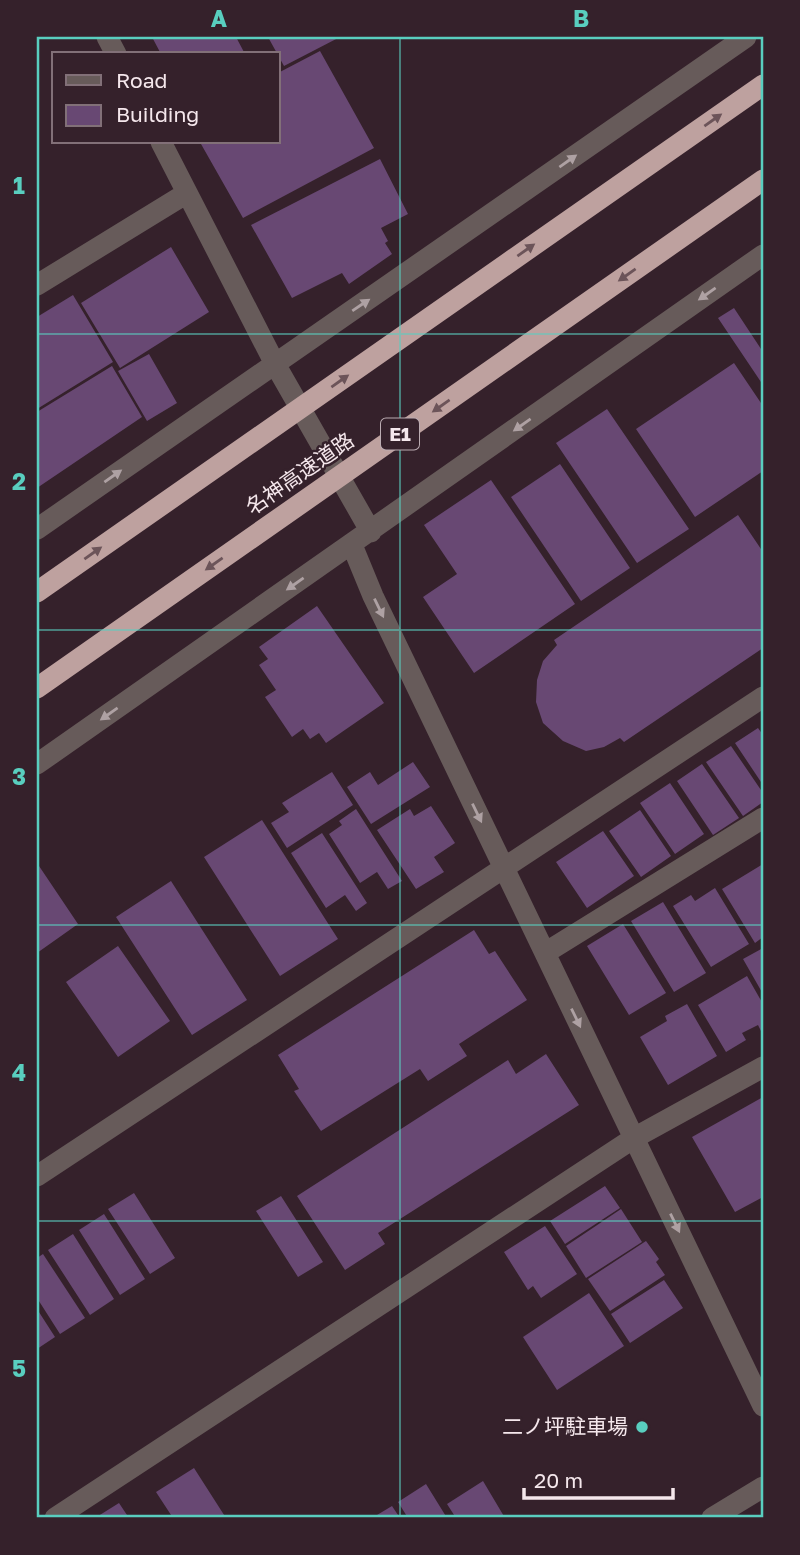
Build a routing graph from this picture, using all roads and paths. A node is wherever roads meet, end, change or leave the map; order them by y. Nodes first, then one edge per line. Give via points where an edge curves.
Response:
1 (746, 37) edge
2 (763, 85) edge
3 (162, 144) edge
4 (763, 180) edge
5 (187, 193) junction
6 (763, 255) edge
7 (37, 285) edge
8 (275, 364) junction
9 (37, 528) edge
10 (371, 532) junction
11 (352, 545) junction
12 (37, 592) edge
13 (37, 688) edge
14 (763, 696) edge
15 (37, 764) edge
16 (763, 818) edge
17 (504, 867) junction
18 (545, 953) junction
19 (763, 1067) edge
20 (634, 1138) junction
21 (37, 1176) edge
22 (763, 1406) edge
23 (763, 1487) edge
24 (55, 1518) edge
25 (712, 1518) edge

8 -> 1 street
12 -> 2 highway, bridge
3 - 5 street
4 -> 13 highway, 名神高速道路 / E1, bridge
5 - 7 street
5 - 8 street
6 -> 10 street
9 -> 8 street
8 - 10 street
10 - 11 street
11 -> 15 street
11 -> 17 street
14 - 17 street
16 - 18 street
17 - 18 street
17 - 21 street
18 -> 20 street
19 - 20 street
20 -> 22 street
20 - 24 street
23 - 25 street

